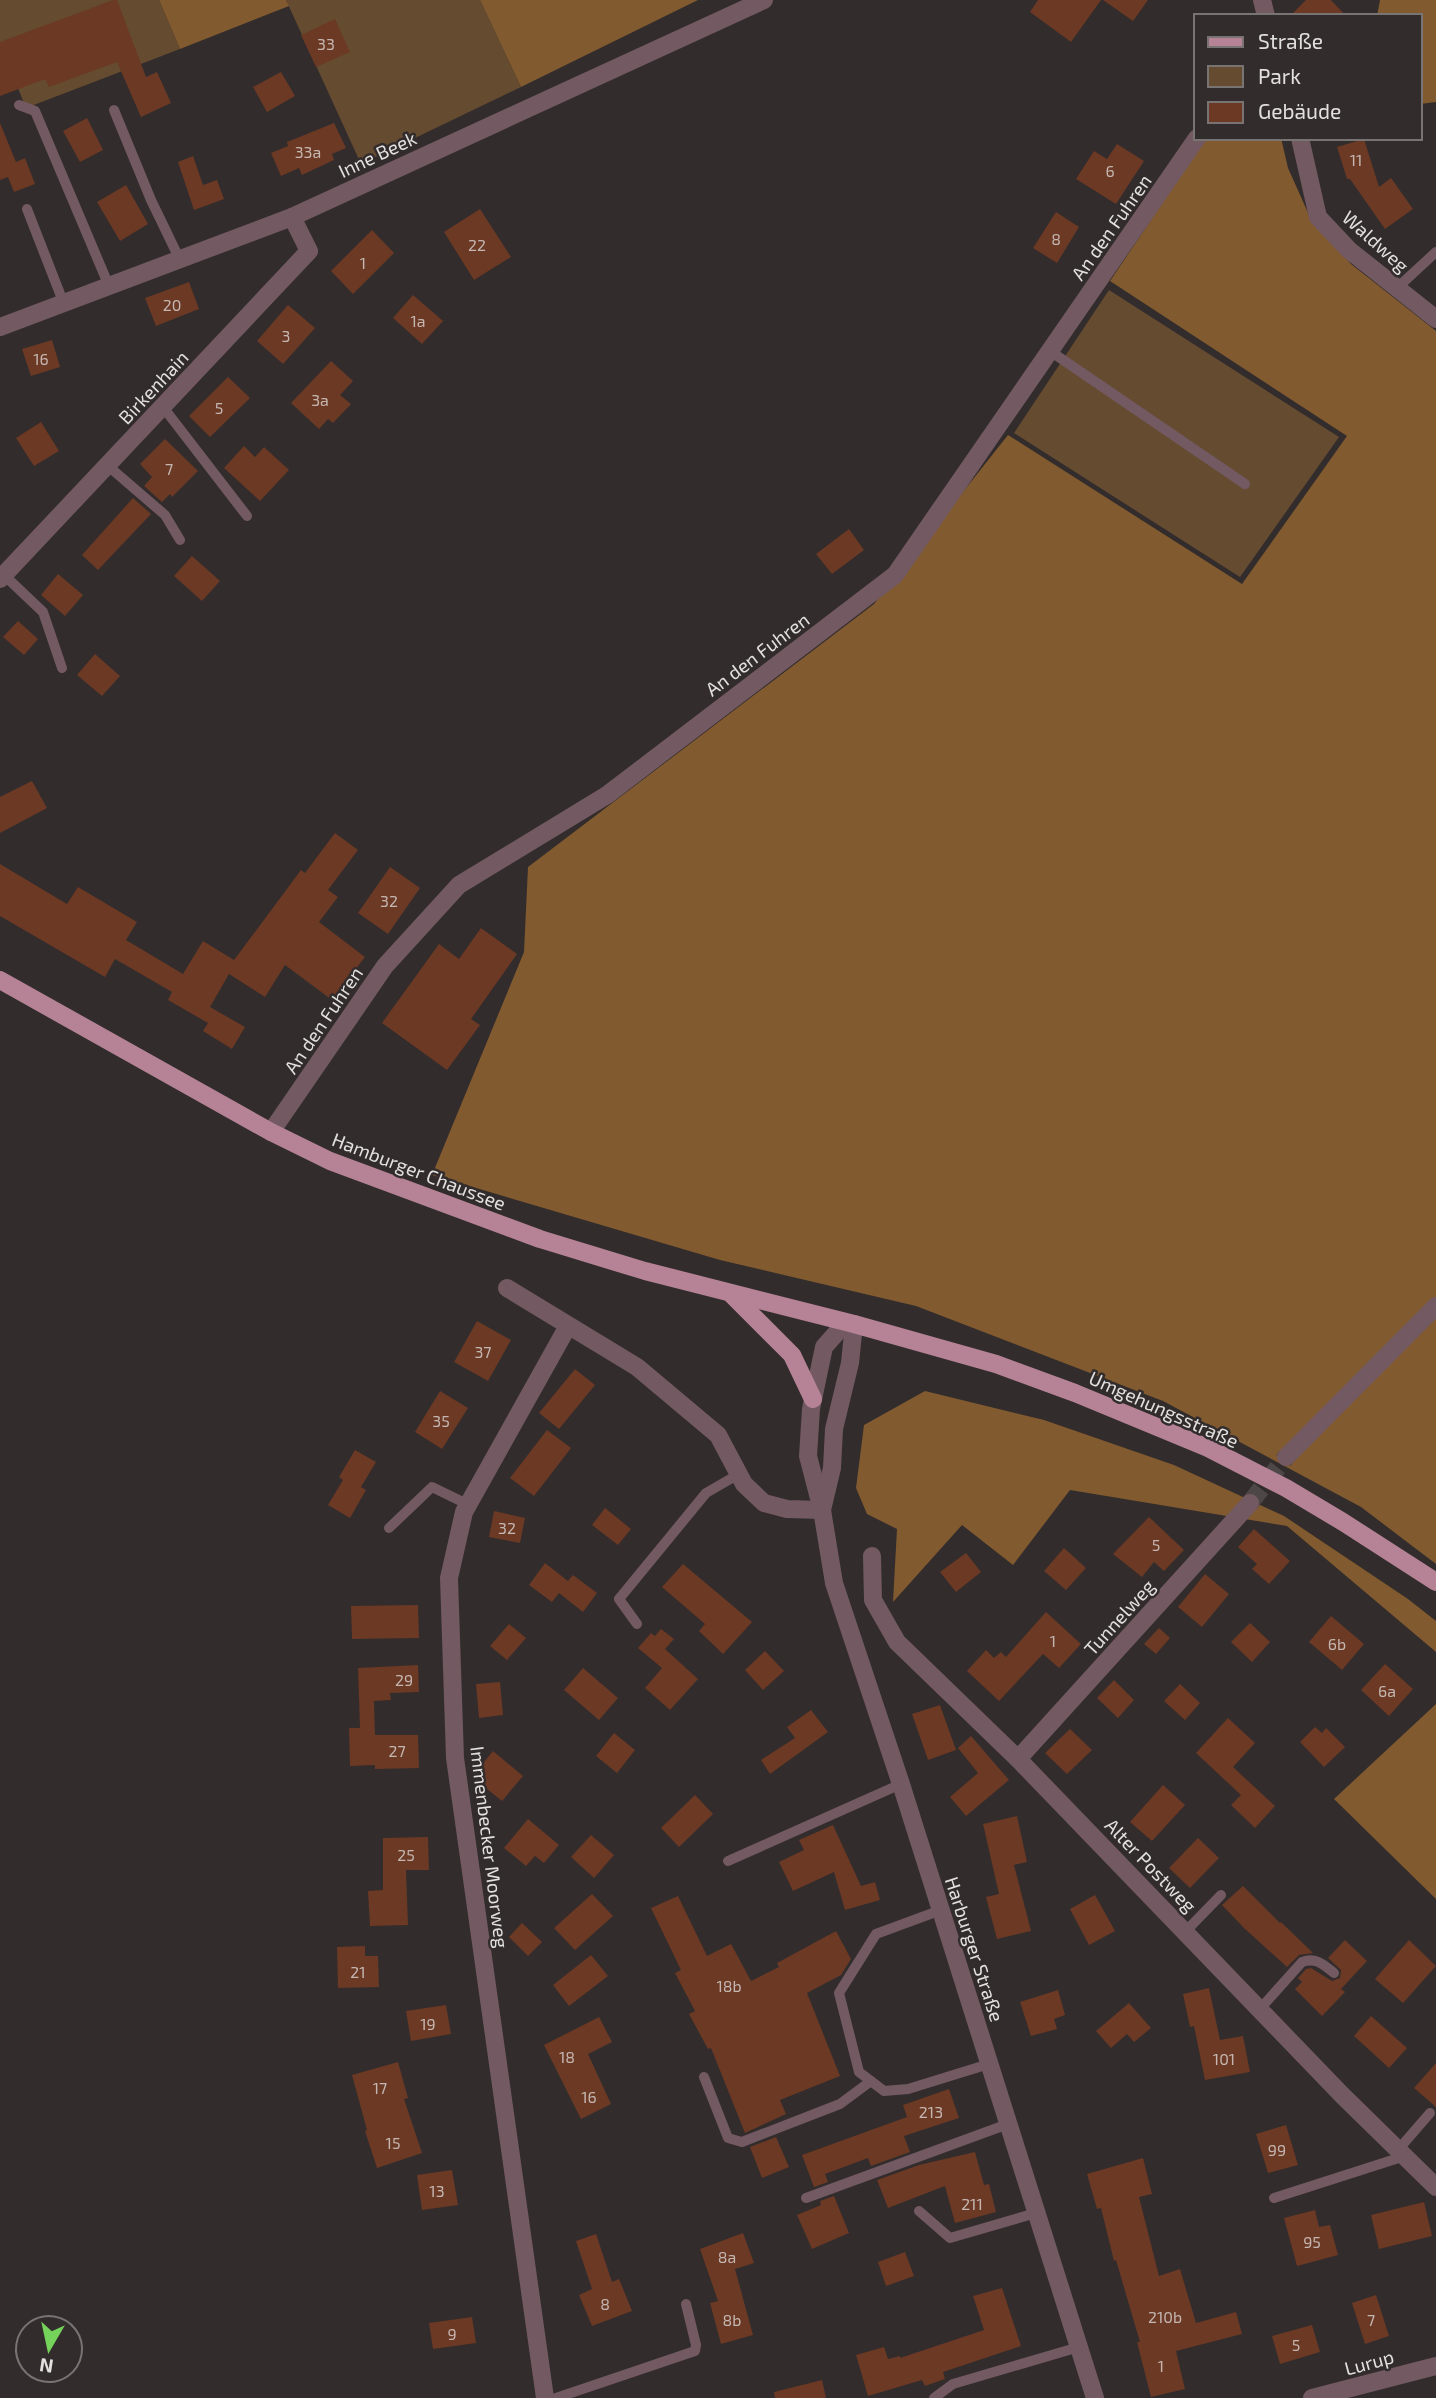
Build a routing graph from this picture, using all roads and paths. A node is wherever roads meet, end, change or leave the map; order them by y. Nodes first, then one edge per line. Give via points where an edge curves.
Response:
1 (764, 0) edge
2 (19, 105) dead end
3 (114, 110) dead end
4 (1197, 140) edge
5 (1300, 140) edge
6 (27, 209) dead end
7 (292, 217) junction
8 (1436, 252) edge
9 (180, 260) junction
10 (109, 286) junction
11 (1397, 288) junction
12 (64, 303) junction
13 (1436, 319) edge
14 (0, 327) edge
15 (1050, 351) junction
16 (163, 407) junction
17 (107, 465) junction
18 (1245, 484) dead end
19 (247, 516) dead end
20 (180, 540) dead end
21 (2, 577) edge
22 (62, 668) dead end
23 (0, 979) edge
24 (271, 1132) junction
25 (507, 1288) dead end
26 (729, 1293) junction
27 (1436, 1306) edge
28 (854, 1324) junction
29 (568, 1326) junction
30 (813, 1399) junction
31 (1286, 1457) tunnel mouth
32 (738, 1474) junction
33 (1250, 1503) tunnel mouth
34 (469, 1504) junction
35 (822, 1510) junction
36 (389, 1528) dead end
37 (873, 1556) dead end
38 (1436, 1582) edge
39 (637, 1624) dead end
40 (1018, 1759) junction
41 (901, 1784) junction
42 (728, 1861) dead end
43 (1221, 1895) dead end
44 (941, 1910) junction
45 (1186, 1931) junction
46 (1334, 1973) dead end
47 (1260, 2009) junction
48 (989, 2064) junction
49 (704, 2077) dead end
50 (871, 2081) junction
51 (1430, 2113) dead end
52 (1008, 2124) junction
53 (1401, 2153) junction
54 (1436, 2187) edge
55 (806, 2198) dead end
56 (1274, 2198) dead end
57 (919, 2211) dead end
58 (1037, 2213) junction
59 (686, 2304) dead end
60 (1079, 2347) junction
61 (1436, 2366) edge
62 (545, 2398) edge
63 (556, 2398) edge
64 (934, 2398) edge
65 (1095, 2398) edge
66 (1312, 2398) edge

1 - 7 street, Inne Beek
2 - 10 lane via 35,111
3 - 9 lane
4 - 15 street, An den Fuhren
5 - 11 street, Waldweg via 1318,217 1349,250
6 - 12 lane
7 - 9 street, Inne Beek
7 - 16 street, Birkenhain via 309,251
8 - 11 lane
9 - 10 street, Inne Beek
10 - 12 street, Inne Beek
11 - 13 street, Waldweg
12 - 14 street, Inne Beek
15 - 18 lane
15 - 24 street, An den Fuhren via 895,575 607,795 459,886 385,966
16 - 17 street, Birkenhain
16 - 19 lane
17 - 20 lane via 165,515
17 - 21 street, Birkenhain
21 - 22 lane via 43,612
23 - 24 main road, Hamburger Chaussee
24 - 26 main road, Hamburger Chaussee via 330,1161 541,1239
25 - 29 street
26 - 28 main road, Hamburger Chaussee
26 - 30 main road via 792,1355
27 - 31 street
28 - 30 street, Harburger Straße via 839,1330 824,1347
28 - 35 street, Harburger Straße
28 - 38 main road, Umgehungsstraße via 996,1364 1208,1448 1286,1488
29 - 32 street via 637,1367 718,1435
29 - 34 street, Immenbecker Moorweg
30 - 35 street, Harburger Straße via 808,1456
32 - 35 street via 764,1503
32 - 39 lane via 706,1493 619,1599
33 - 40 street, Tunnelweg
34 - 36 lane via 432,1487
34 - 62 street, Immenbecker Moorweg via 449,1578 455,1758
35 - 41 street, Harburger Straße via 834,1583
37 - 40 street, Alter Postweg via 873,1600 897,1642
40 - 45 street, Alter Postweg
41 - 42 lane
41 - 44 street, Harburger Straße
43 - 45 lane
44 - 48 street, Harburger Straße
44 - 50 lane via 876,1934 839,1993 859,2072
45 - 47 street, Alter Postweg
46 - 47 lane via 1319,1960 1302,1962
47 - 53 street, Alter Postweg
48 - 50 lane via 908,2089 884,2091
48 - 52 street, Harburger Straße
49 - 50 lane via 728,2138 742,2142 840,2104
51 - 53 lane
52 - 55 lane
52 - 58 street, Harburger Straße
53 - 54 street, Alter Postweg
53 - 56 lane
57 - 58 lane via 950,2238
58 - 60 street, Harburger Straße
59 - 63 lane via 695,2351
60 - 64 lane via 953,2384
60 - 65 street, Harburger Straße
61 - 66 street, Lurup

